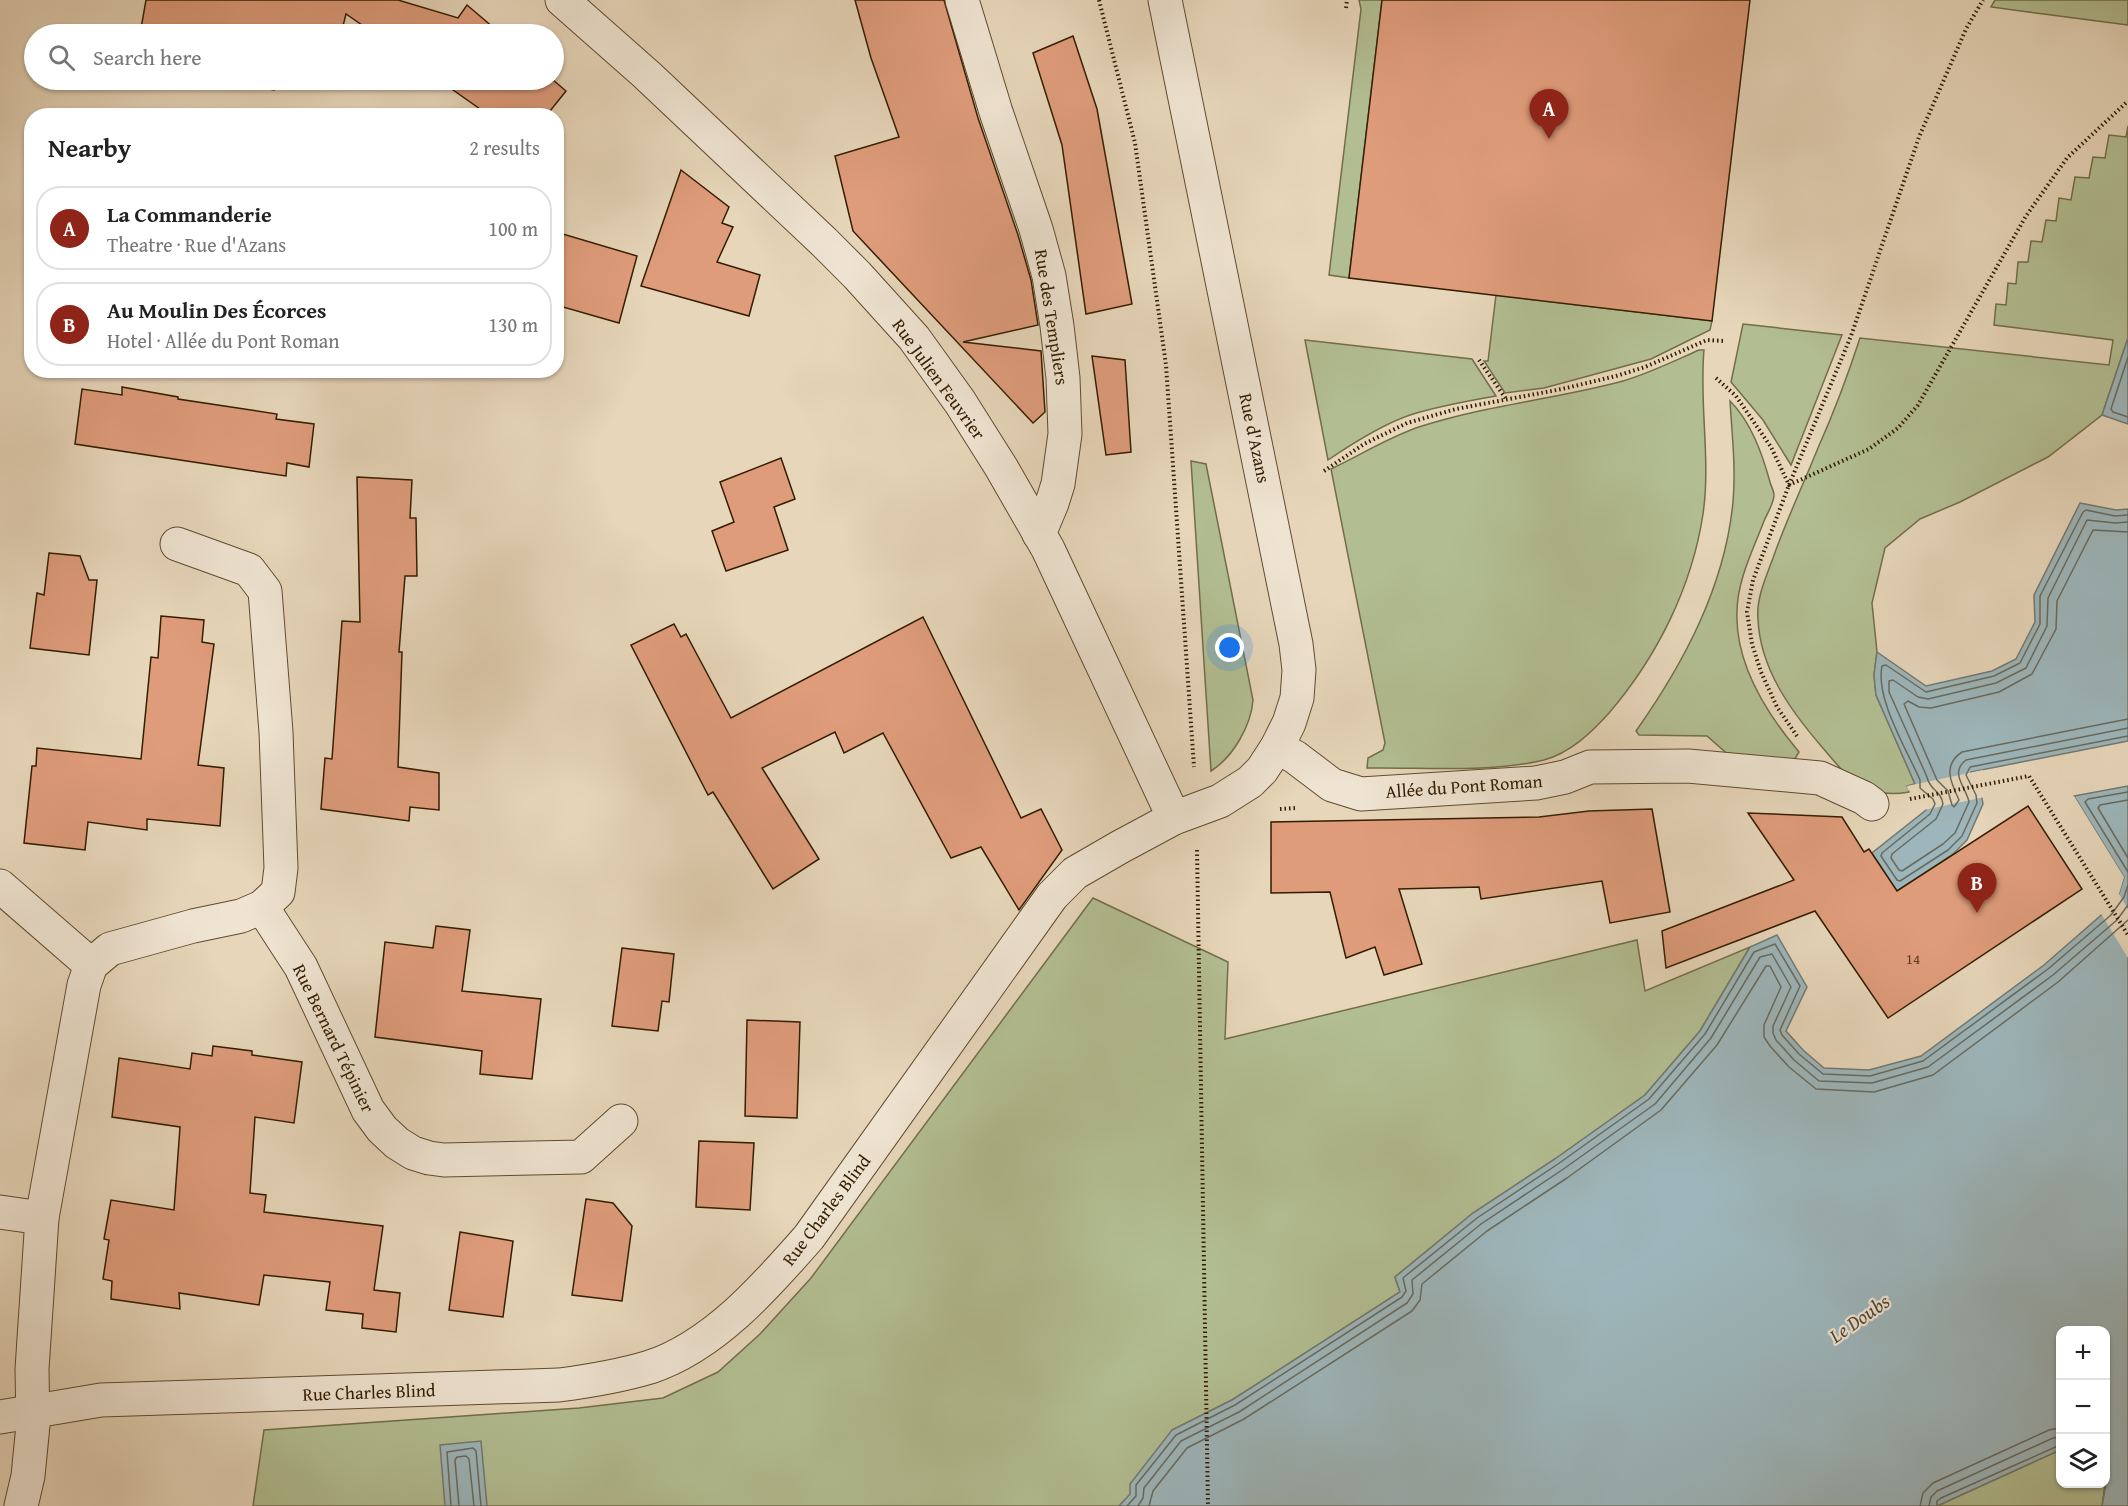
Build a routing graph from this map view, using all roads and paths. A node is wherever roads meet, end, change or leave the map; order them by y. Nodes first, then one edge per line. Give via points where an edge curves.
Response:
1 (562, 0) edge
2 (962, 0) edge
3 (1099, 0) edge
4 (1165, 0) edge
5 (1347, 0) edge
6 (1983, 0) edge
7 (1346, 8) dead end
8 (2128, 101) edge
9 (1725, 341) dead end
10 (1479, 360) dead end
11 (1716, 378) dead end
12 (1506, 399) junction
13 (1324, 471) dead end
14 (1789, 485) junction
15 (1039, 534) junction
16 (177, 544) dead end
17 (1277, 747) junction
18 (1820, 778) junction
19 (1910, 799) dead end
20 (1872, 804) dead end
21 (1185, 814) junction
22 (0, 886) edge
23 (262, 907) junction
24 (2128, 935) edge
25 (92, 965) junction
26 (621, 1121) dead end
27 (0, 1212) edge
28 (42, 1218) junction
29 (33, 1411) junction
30 (0, 1417) edge
31 (21, 1506) edge
32 (1208, 1506) edge

1 - 15 street, Rue Julien Feuvrier via 858,275 914,338 960,402
2 - 15 street, Rue des Templiers via 1036,228 1057,326 1065,434 1058,484
3 - 21 path via 1136,143 1166,365 1196,786
4 - 17 street, Rue d'Azans via 1296,644 1297,698
5 - 7 path
6 - 14 path via 1966,29 1919,137 1851,336
8 - 14 path via 2067,158 2021,226 1918,405 1898,428 1869,449
9 - 12 path via 1707,340 1616,376
10 - 12 path
11 - 14 path via 1742,404 1771,447
12 - 13 path via 1407,423 1364,444
14 - 18 path via 1753,580 1747,612 1761,672 1777,707 1819,767
15 - 21 street, Rue Julien Feuvrier
16 - 23 street via 249,570 265,591 281,868 278,892
17 - 18 street, Allée du Pont Roman via 1332,785 1361,794 1536,783 1590,766 1688,766
17 - 21 street, Rue d'Azans via 1262,770 1237,792
18 - 20 street, Allée du Pont Roman
19 - 24 path via 2029,776
21 - 29 street, Rue Charles Blind via 1075,873 1052,896 809,1237 742,1309 683,1351 652,1366 559,1385 101,1400
21 - 32 path
22 - 25 street
23 - 25 street via 241,916 110,949
23 - 26 street, Rue Bernard Tépinier via 301,967 368,1110 382,1129 413,1153 444,1160 581,1157
25 - 28 street via 84,985
27 - 28 street
28 - 29 street
29 - 30 street, Rue Charles Blind
29 - 31 street via 28,1476

